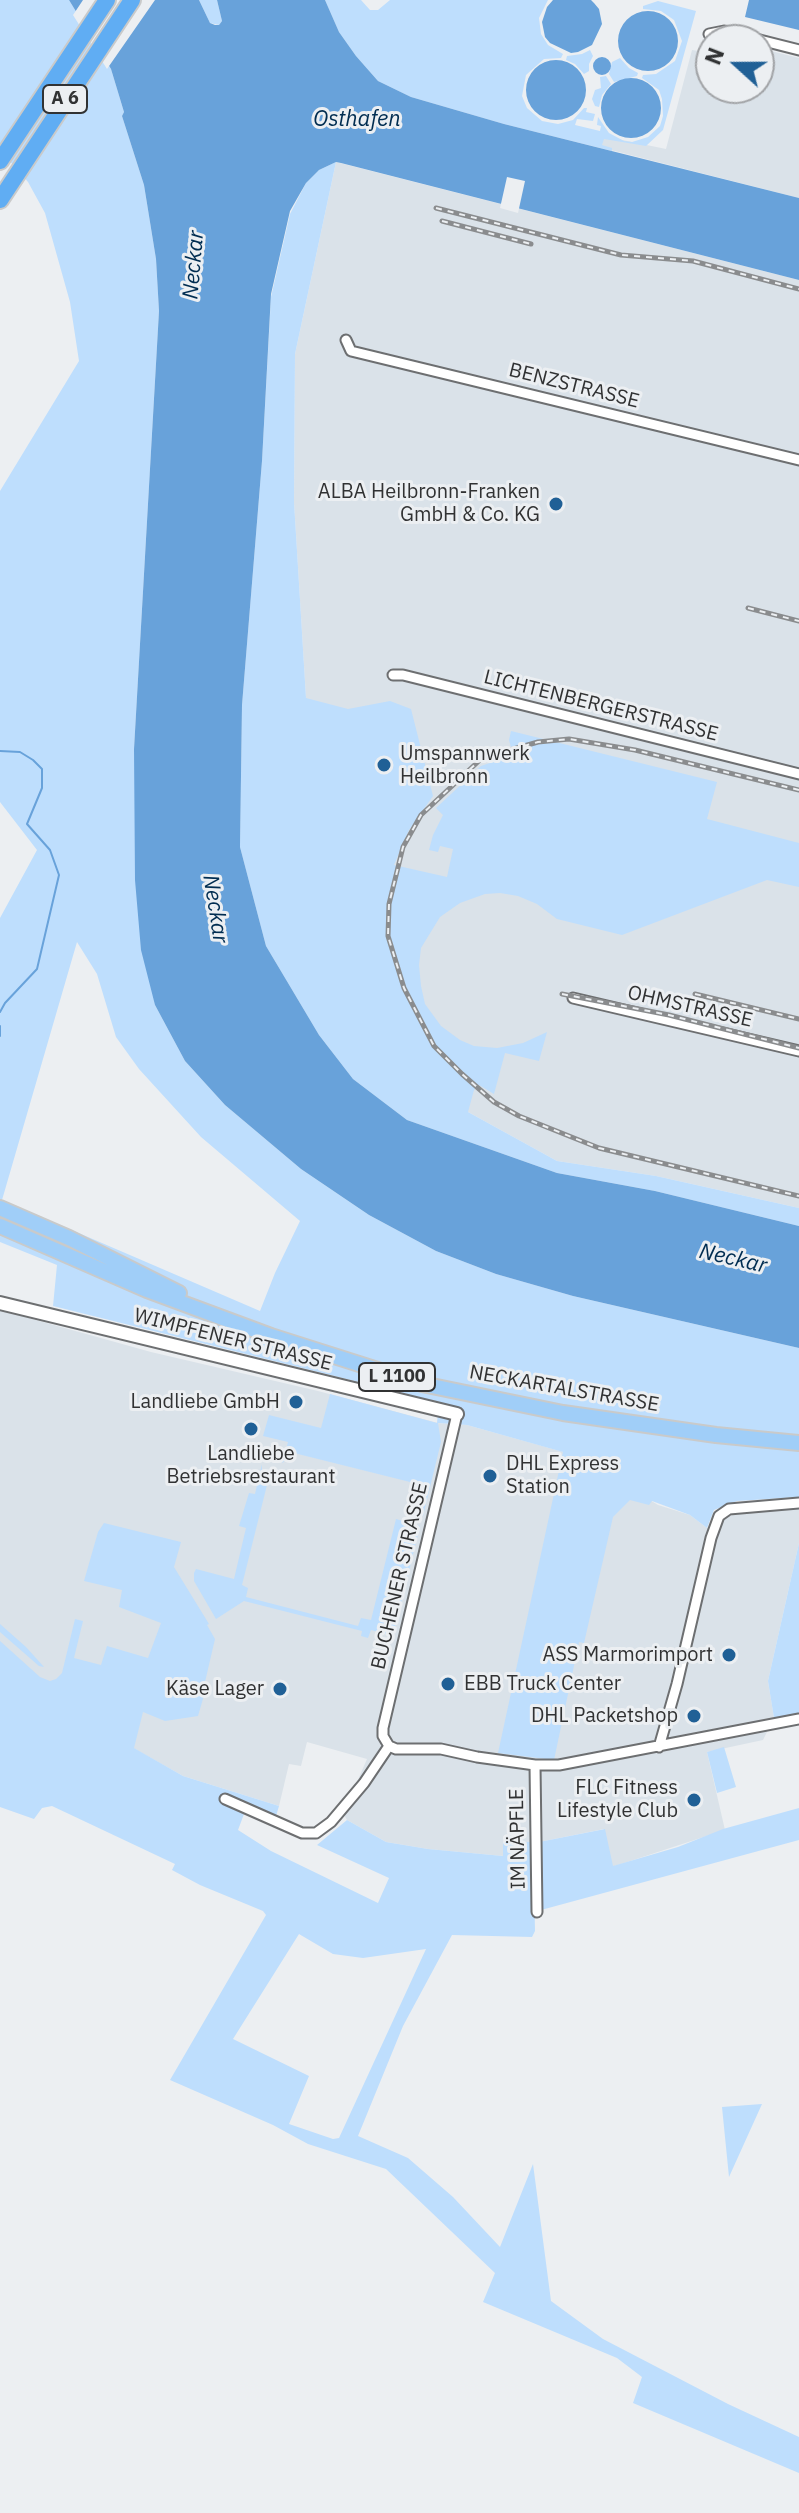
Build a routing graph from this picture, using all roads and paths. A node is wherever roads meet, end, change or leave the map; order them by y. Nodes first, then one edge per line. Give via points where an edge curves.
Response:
1 (107, 0) edge
2 (132, 0) edge
3 (775, 44) edge
4 (799, 50) edge
5 (0, 161) edge
6 (0, 200) edge
7 (346, 340) dead end
8 (799, 460) edge
9 (393, 675) dead end
10 (799, 774) edge
11 (573, 998) dead end
12 (799, 1051) edge
13 (0, 1208) edge
14 (0, 1226) edge
15 (0, 1303) edge
16 (236, 1322) junction
17 (457, 1414) joint
18 (799, 1443) edge
19 (799, 1503) edge
20 (799, 1719) edge
21 (389, 1746) junction
22 (659, 1747) junction
23 (535, 1765) junction
24 (225, 1799) dead end
25 (537, 1912) dead end

1 - 5 highway, A 6
2 - 6 highway, A 6
3 - 4 street
7 - 8 street, BENZSTRASSE via 351,351
9 - 10 street, LICHTENBERGERSTRASSE
11 - 12 street, OHMSTRASSE
13 - 16 main road, NECKARTALSTRASSE / L 1100
14 - 16 main road, NECKARTALSTRASSE / L 1100
15 - 17 street, WIMPFENER STRASSE
16 - 18 main road, NECKARTALSTRASSE / L 1100 via 422,1384 563,1413
17 - 21 street, BUCHENER STRASSE via 383,1728
19 - 22 street via 729,1509 719,1516
20 - 22 street
21 - 23 street
21 - 24 street via 364,1783 316,1833 302,1833
22 - 23 street
23 - 25 street, IM NÄPFLE

